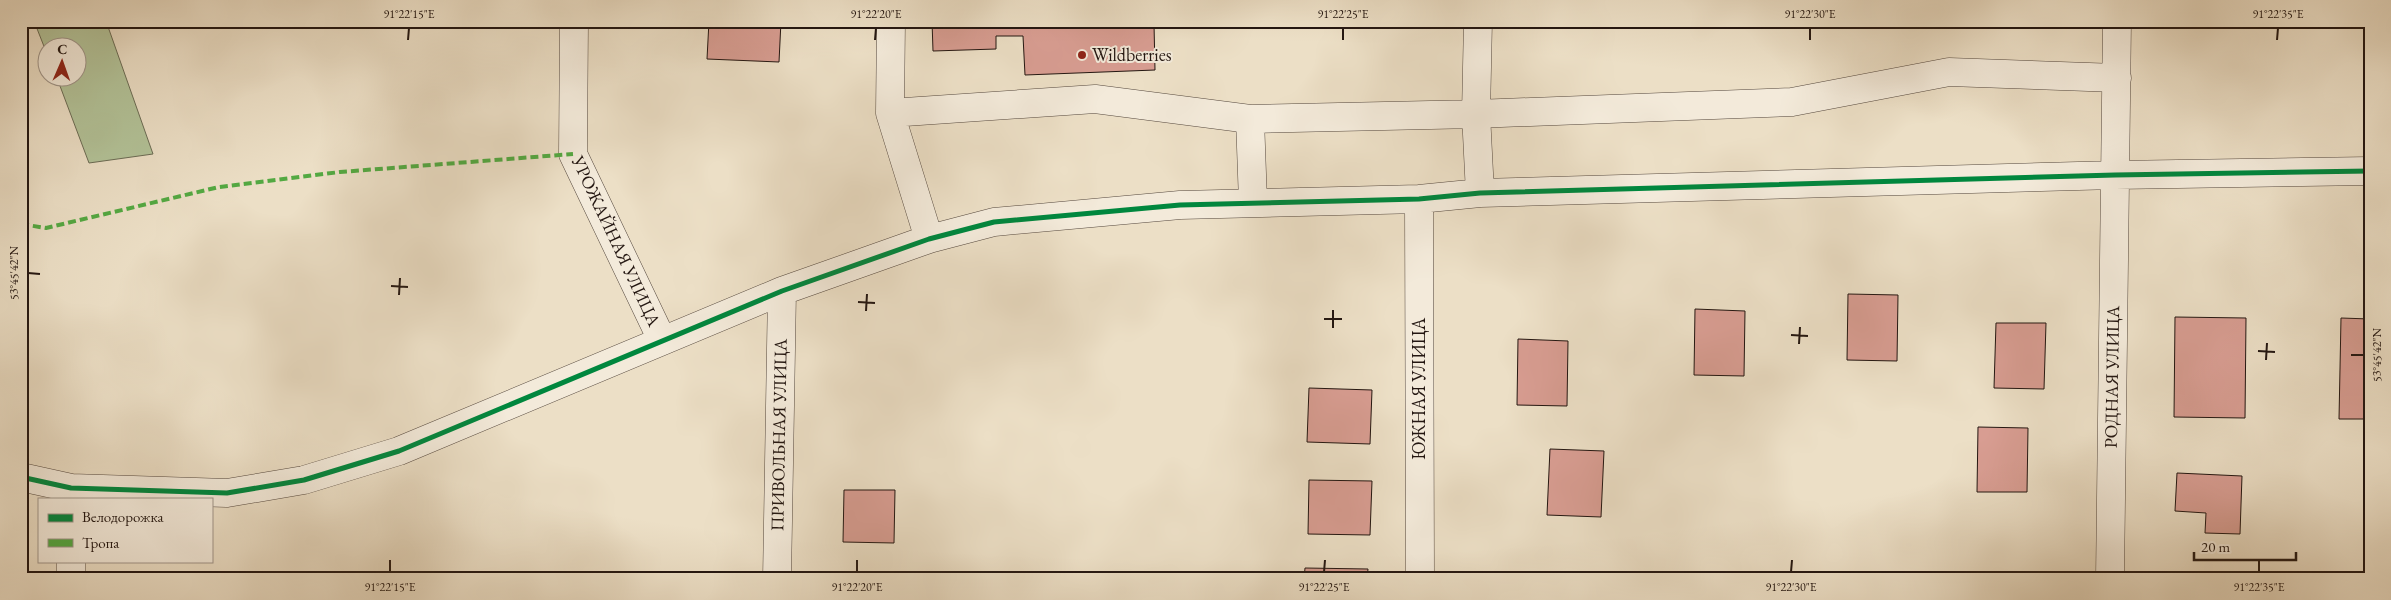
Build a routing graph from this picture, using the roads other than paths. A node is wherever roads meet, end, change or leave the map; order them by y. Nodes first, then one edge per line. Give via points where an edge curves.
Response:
1 (574, 21) edge
2 (891, 21) edge
3 (1478, 21) edge
4 (2117, 21) edge
5 (2117, 78) junction
6 (890, 113) junction
7 (1476, 114) junction
8 (1250, 119) junction
9 (2370, 171) edge
10 (2115, 175) junction
11 (1480, 193) junction
12 (1419, 199) junction
13 (1253, 202) junction
14 (929, 239) junction
15 (782, 291) junction
16 (662, 340) junction
17 (21, 477) edge
18 (71, 494) edge
19 (71, 562) edge
20 (71, 579) edge
21 (777, 579) edge
22 (1420, 579) edge
23 (2110, 579) edge

1 - 16 street, УРОЖАЙНАЯ УЛИЦА via 573,154
2 - 6 street
3 - 7 street
4 - 5 street, РОДНАЯ УЛИЦА
5 - 7 street via 1950,72 1792,102
5 - 10 street, РОДНАЯ УЛИЦА
6 - 8 street via 1095,99
6 - 14 street
7 - 8 street
7 - 11 street
8 - 13 street
9 - 10 street
10 - 11 street
10 - 23 street, РОДНАЯ УЛИЦА
11 - 12 street
12 - 13 street
12 - 22 street, ЮЖНАЯ УЛИЦА
13 - 14 street via 1180,205 994,222
14 - 15 street
15 - 16 street
15 - 21 street, ПРИВОЛЬНАЯ УЛИЦА
16 - 18 street via 399,451 304,480 227,493
17 - 18 street
19 - 20 street

